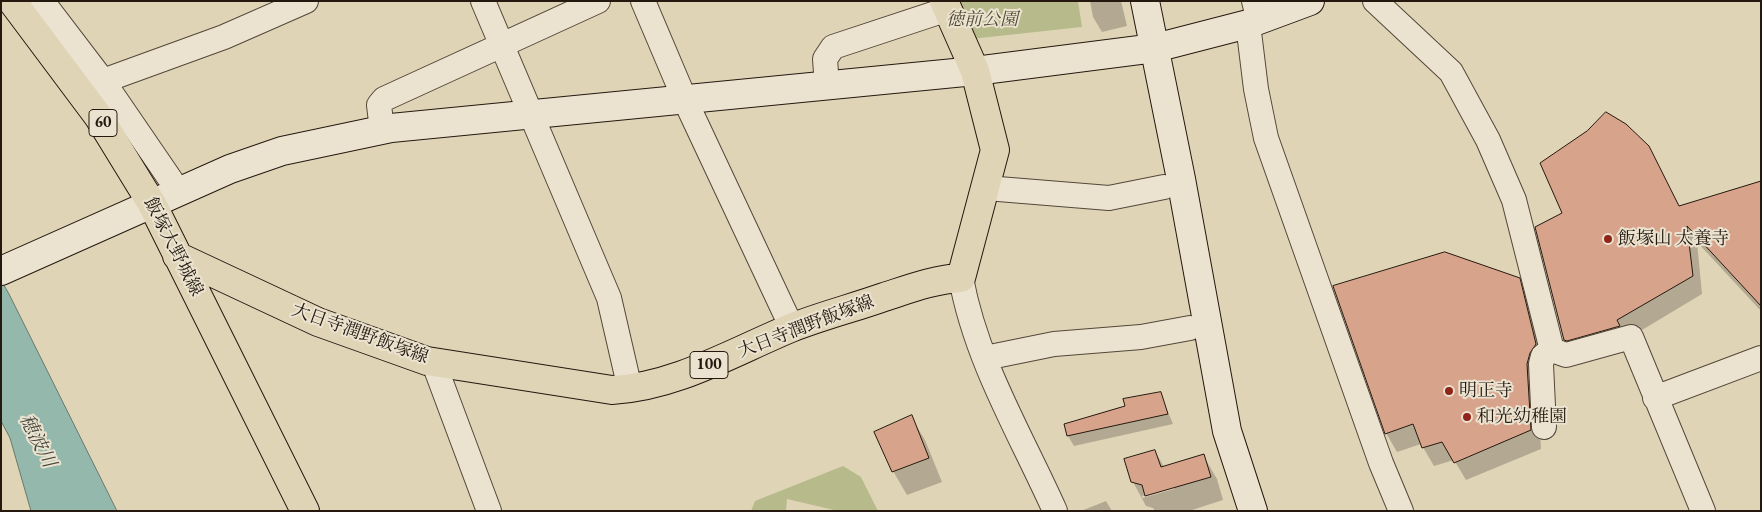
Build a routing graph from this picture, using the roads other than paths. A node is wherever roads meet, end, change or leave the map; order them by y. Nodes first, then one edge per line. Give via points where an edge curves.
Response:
1 (12, 1) edge
2 (42, 1) edge
3 (306, 1) edge
4 (483, 1) edge
5 (598, 1) edge
6 (643, 1) edge
7 (1145, 1) edge
8 (1310, 1) edge
9 (1375, 1) edge
10 (946, 5) edge
11 (1253, 15) edge
12 (502, 44) junction
13 (1156, 48) junction
14 (975, 71) junction
15 (103, 81) junction
16 (827, 86) junction
17 (685, 100) junction
18 (532, 114) junction
19 (382, 130) junction
20 (1164, 187) dead end
21 (986, 188) junction
22 (179, 192) junction
23 (143, 208) junction
24 (177, 256) junction
25 (1, 271) edge
26 (961, 278) junction
27 (792, 328) junction
28 (1190, 328) dead end
29 (1552, 350) junction
30 (985, 358) junction
31 (1761, 358) edge
32 (433, 361) junction
33 (630, 389) junction
34 (1655, 398) junction
35 (1544, 427) dead end
36 (1250, 510) edge
37 (305, 511) edge
38 (489, 511) edge
39 (1055, 511) edge
40 (1401, 511) edge
41 (1703, 511) edge

1 - 23 main road, 飯塚大野城線 / 60 via 98,116
2 - 15 street
3 - 15 street via 224,37
4 - 12 street
5 - 12 street
6 - 17 street
7 - 13 street
8 - 11 street
9 - 29 street via 1451,72 1488,140 1514,200
10 - 14 main road
10 - 16 street via 833,47 825,59
11 - 13 street
11 - 40 street via 1256,90 1266,138
12 - 18 street
12 - 19 street via 384,99 379,106
13 - 14 street
13 - 36 street via 1227,431
14 - 16 street
14 - 21 main road via 996,150
15 - 22 street
16 - 17 street
17 - 18 street
17 - 27 street
18 - 19 street
18 - 33 street via 609,298
19 - 22 street via 282,151 230,169
20 - 21 street via 1109,198
21 - 26 main road
22 - 23 street
23 - 24 main road, 飯塚大野城線 / 60
23 - 25 street
24 - 32 main road, 大日寺潤野飯塚線 / 100 via 318,322
24 - 37 main road, 飯塚大野城線 / 60
26 - 27 main road, 大日寺潤野飯塚線 / 100 via 903,291
26 - 30 street
27 - 33 main road, 大日寺潤野飯塚線 / 100 via 698,370
28 - 30 street via 1142,337 1054,344
29 - 34 street via 1566,355 1631,337
29 - 35 street via 1544,356 1541,364
30 - 39 street
31 - 34 street
32 - 33 main road, 大日寺潤野飯塚線 / 100 via 588,387
32 - 38 street
34 - 41 street

